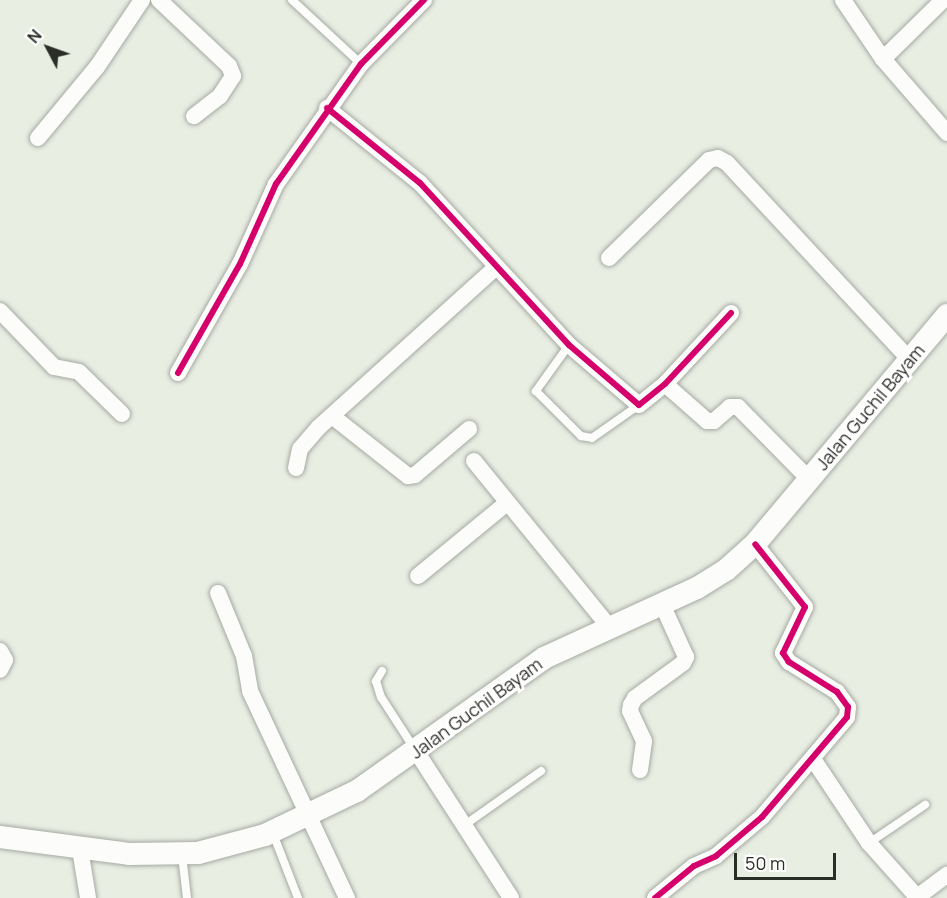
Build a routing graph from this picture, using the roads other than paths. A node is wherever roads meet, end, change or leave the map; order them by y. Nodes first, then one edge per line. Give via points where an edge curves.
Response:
1 (142, 0) edge
2 (159, 0) edge
3 (292, 0) edge
4 (424, 0) edge
5 (843, 0) edge
6 (943, 0) edge
7 (883, 58) junction
8 (361, 64) junction
9 (327, 108) junction
10 (194, 116) dead end
11 (947, 133) edge
12 (38, 138) dead end
13 (609, 258) dead end
14 (496, 267) junction
15 (0, 311) edge
16 (731, 313) dead end
17 (947, 315) edge
18 (569, 345) junction
19 (909, 359) junction
20 (178, 373) dead end
21 (665, 384) junction
22 (639, 405) junction
23 (122, 414) dead end
24 (332, 416) junction
25 (469, 429) dead end
26 (474, 461) dead end
27 (296, 468) dead end
28 (810, 480) junction
29 (507, 503) junction
30 (755, 544) junction
31 (418, 576) dead end
32 (218, 593) dead end
33 (662, 604) junction
34 (610, 628) junction
35 (0, 651) edge
36 (0, 670) edge
37 (382, 671) dead end
38 (416, 751) junction
39 (813, 759) junction
40 (640, 770) dead end
41 (541, 771) dead end
42 (925, 805) dead end
43 (308, 816) junction
44 (466, 824) junction
45 (272, 831) junction
46 (0, 837) edge
47 (869, 843) junction
48 (80, 849) junction
49 (182, 855) junction
50 (947, 875) edge
51 (87, 898) edge
52 (187, 898) edge
53 (298, 898) edge
54 (347, 898) edge
55 (511, 898) edge
56 (655, 898) edge
57 (917, 898) edge

1 - 12 street via 96,67
2 - 10 street via 229,66 233,76 220,96
3 - 8 lane
4 - 8 street
5 - 7 street
6 - 7 street
7 - 11 street
8 - 9 street
9 - 14 street via 420,183
9 - 20 street via 276,184 240,264
13 - 19 street via 709,160 718,158 727,163
14 - 18 street
14 - 24 street
15 - 23 street via 54,367 79,372
16 - 21 street
17 - 19 main road, Jalan Guchil Bayam
18 - 22 street
18 - 22 lane via 536,391 581,436 592,438
19 - 28 main road, Jalan Guchil Bayam
21 - 22 street
21 - 28 street via 707,421 714,421 730,407 738,407
24 - 25 street via 408,476 424,468
24 - 27 street via 300,449
26 - 29 street
28 - 30 main road, Jalan Guchil Bayam
29 - 31 street
29 - 34 street
30 - 33 main road, Jalan Guchil Bayam via 716,576
30 - 39 street via 805,607 783,654 789,662 837,692 848,707 847,717
32 - 43 street via 247,664 250,691
33 - 34 main road, Jalan Guchil Bayam
33 - 40 street via 686,657 631,705 644,741
34 - 38 main road, Jalan Guchil Bayam via 544,658
35 - 36 street via 5,660
37 - 38 lane via 376,681 381,697
38 - 43 main road, Jalan Guchil Bayam via 357,791
38 - 44 street
39 - 47 street
39 - 56 street via 762,817 716,856 694,866
41 - 44 lane
42 - 47 lane
43 - 45 main road, Jalan Guchil Bayam
43 - 54 street
44 - 55 street
45 - 49 main road, Jalan Guchil Bayam via 231,846
45 - 53 lane
46 - 48 main road, Jalan Guchil Bayam
47 - 57 street
48 - 49 main road, Jalan Guchil Bayam
48 - 51 street
49 - 52 lane
50 - 57 street

